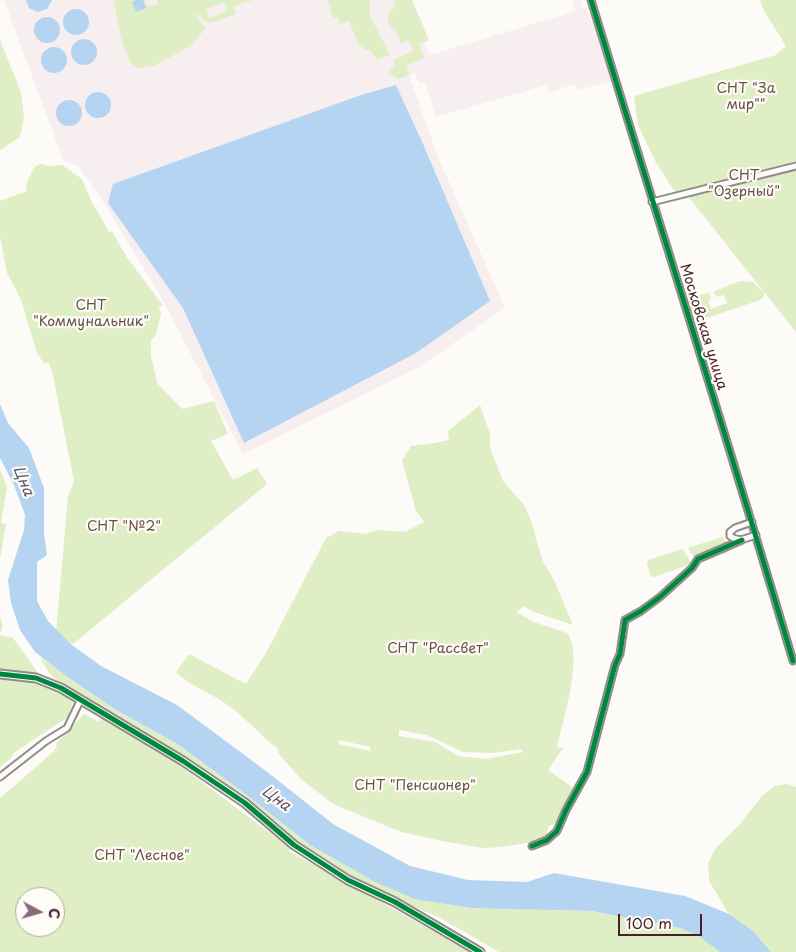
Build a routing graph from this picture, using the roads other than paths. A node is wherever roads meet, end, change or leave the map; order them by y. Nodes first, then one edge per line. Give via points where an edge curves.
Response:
1 (591, 0) edge
2 (796, 166) edge
3 (652, 202) junction
4 (752, 522) junction
5 (756, 534) junction
6 (742, 540) junction
7 (793, 661) dead end
8 (0, 674) edge
9 (80, 701) junction
10 (0, 776) edge
11 (532, 846) dead end
12 (480, 952) edge

1 - 3 street, Московская улица
2 - 3 street
3 - 4 street, Московская улица
4 - 5 street, Московская улица
4 - 6 street via 730,532 732,538
5 - 6 street
5 - 7 street, Московская улица
6 - 11 street via 698,559 660,597 625,620 620,654 590,764 557,831 547,840
8 - 9 street via 44,680
9 - 10 street via 67,728
9 - 12 street via 183,761 348,880 395,902

